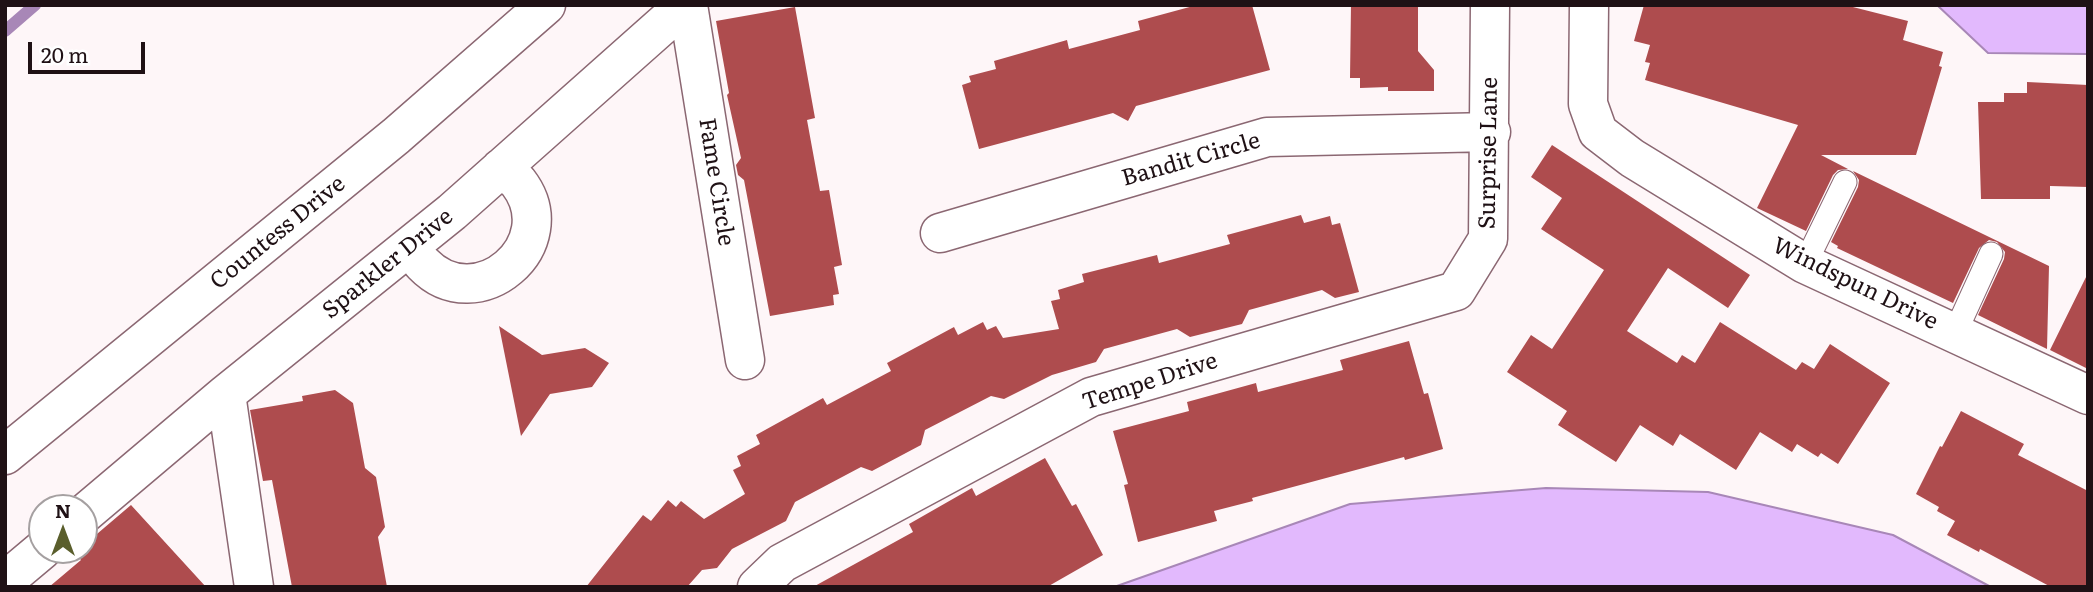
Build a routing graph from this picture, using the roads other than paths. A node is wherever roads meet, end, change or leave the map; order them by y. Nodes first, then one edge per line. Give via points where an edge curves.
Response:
1 (546, 5) edge
2 (686, 5) edge
3 (1490, 5) edge
4 (1589, 5) edge
5 (1490, 132) junction
6 (501, 168) junction
7 (1845, 182) dead end
8 (940, 233) dead end
9 (411, 246) junction
10 (1991, 254) dead end
11 (1805, 264) junction
12 (1456, 291) joint
13 (1955, 333) junction
14 (745, 360) dead end
15 (226, 394) junction
16 (2088, 395) edge
17 (5, 455) edge
18 (98, 502) edge
19 (28, 562) edge
20 (5, 581) edge
21 (254, 587) edge
22 (757, 587) edge

1 - 17 street, Countess Drive via 396,136
2 - 6 street, Sparkler Drive
2 - 14 street, Fame Circle
3 - 5 street, Surprise Lane
4 - 11 street, Windspun Drive via 1588,104 1598,132 1632,158
5 - 8 street, Bandit Circle via 1267,137
5 - 12 street, Surprise Lane via 1488,239
6 - 9 street, Sparkler Drive
6 - 9 street via 528,200 531,221 528,242 517,261 501,275 481,282 450,280 423,263
7 - 11 lane
9 - 15 street, Sparkler Drive
10 - 13 lane
11 - 13 street, Windspun Drive
12 - 22 street, Tempe Drive via 1091,397 782,563
13 - 16 street, Windspun Drive
15 - 18 street, Sparkler Drive
15 - 21 street
19 - 20 street

